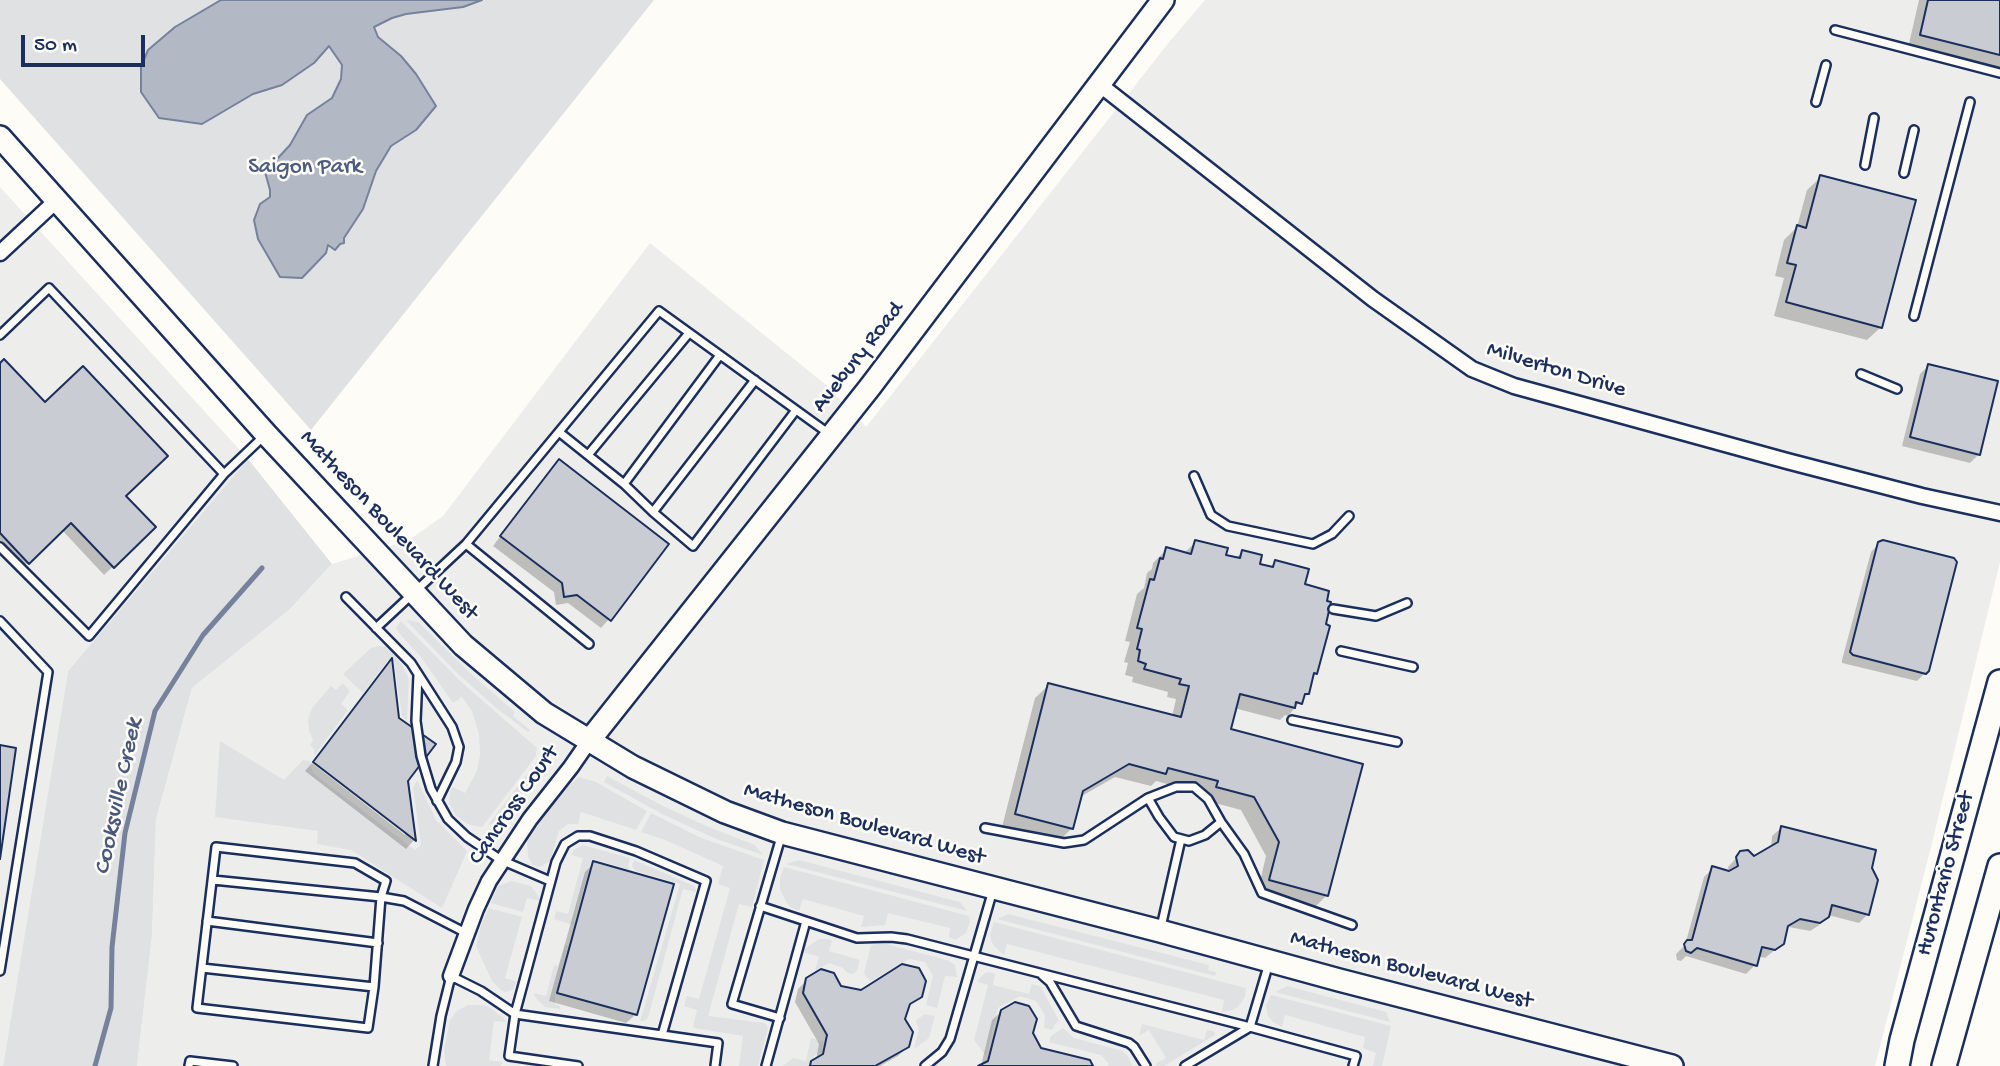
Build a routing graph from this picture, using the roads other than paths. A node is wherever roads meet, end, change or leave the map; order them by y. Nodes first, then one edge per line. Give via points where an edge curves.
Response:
1 (1163, 0) edge
2 (1835, 30) dead end
3 (1826, 65) dead end
4 (2000, 73) edge
5 (1099, 84) junction
6 (1816, 102) dead end
7 (1970, 102) dead end
8 (1874, 118) dead end
9 (1914, 130) dead end
10 (0, 137) edge
11 (1865, 165) dead end
12 (1904, 173) dead end
13 (57, 200) junction
14 (0, 254) edge
15 (1914, 316) dead end
16 (689, 333) junction
17 (0, 335) edge
18 (720, 355) junction
19 (1861, 374) dead end
20 (755, 380) junction
21 (1897, 389) dead end
22 (796, 410) junction
23 (559, 432) junction
24 (265, 434) junction
25 (832, 436) junction
26 (588, 455) junction
27 (224, 474) junction
28 (1194, 476) dead end
29 (624, 484) junction
30 (653, 512) junction
31 (2000, 513) edge
32 (1349, 516) dead end
33 (466, 544) junction
34 (0, 547) edge
35 (414, 594) junction
36 (346, 597) dead end
37 (1406, 603) dead end
38 (1333, 609) dead end
39 (0, 621) edge
40 (376, 628) junction
41 (589, 644) dead end
42 (1341, 651) dead end
43 (1413, 667) dead end
44 (418, 675) junction
45 (2000, 682) edge
46 (1292, 720) dead end
47 (589, 741) junction
48 (1396, 742) dead end
49 (1148, 798) junction
50 (437, 801) junction
51 (1221, 822) junction
52 (985, 828) dead end
53 (782, 833) junction
54 (1181, 839) junction
55 (501, 860) junction
56 (2000, 866) edge
57 (213, 880) junction
58 (550, 881) junction
59 (994, 889) junction
60 (381, 897) junction
61 (761, 906) junction
62 (806, 920) junction
63 (207, 921) junction
64 (1352, 925) dead end
65 (1160, 930) junction
66 (467, 933) junction
67 (378, 943) junction
68 (976, 956) junction
69 (1270, 962) junction
70 (202, 968) junction
71 (0, 971) edge
72 (1040, 973) junction
73 (451, 976) junction
74 (374, 987) junction
75 (515, 1014) junction
76 (780, 1018) junction
77 (1250, 1027) junction
78 (662, 1035) junction
79 (189, 1066) edge
80 (233, 1066) edge
81 (433, 1066) edge
82 (578, 1066) edge
83 (715, 1066) edge
84 (766, 1066) edge
85 (925, 1066) edge
86 (1146, 1066) edge
87 (1185, 1066) edge
88 (1353, 1066) edge
89 (1672, 1066) edge
90 (1897, 1066) edge
91 (1944, 1066) edge

1 - 5 street, Avebury Road
2 - 4 lane
3 - 6 lane
5 - 25 street, Avebury Road
5 - 31 street, Milverton Drive via 1373,299 1472,369 1514,386 1774,457
7 - 15 lane
8 - 11 lane
9 - 12 lane
10 - 13 street, Matheson Boulevard West
13 - 14 street
13 - 24 street, Matheson Boulevard West
16 - 18 lane
16 - 23 lane via 659,311
16 - 26 lane
17 - 27 lane via 49,288
18 - 20 lane
18 - 29 lane
19 - 21 lane
20 - 22 lane
20 - 30 lane
22 - 25 lane
22 - 30 lane via 693,546
23 - 26 lane
23 - 33 lane
24 - 27 lane
24 - 35 street, Matheson Boulevard West
25 - 47 street, Avebury Road
26 - 29 lane
27 - 34 lane via 89,636
28 - 32 lane via 1211,515 1228,526 1313,544 1332,534
29 - 30 lane
33 - 35 lane
33 - 41 lane
35 - 40 lane
35 - 47 street, Matheson Boulevard West via 502,680
36 - 40 lane
37 - 38 lane via 1376,616
39 - 71 lane via 48,672
40 - 44 lane
42 - 43 lane
44 - 50 lane via 419,748
44 - 50 lane via 452,727 459,747
45 - 90 main road, Hurontario Street
46 - 48 lane
47 - 53 street, Matheson Boulevard West via 678,791
47 - 55 street, Cancross Court
49 - 51 lane via 1175,787 1194,787 1208,799
49 - 52 lane via 1084,840 1064,843
49 - 54 lane via 1174,837
50 - 55 lane via 447,819
51 - 54 lane via 1205,835
51 - 64 lane via 1244,853 1262,893
53 - 59 street, Matheson Boulevard West
53 - 61 lane
54 - 65 lane
55 - 58 lane
55 - 66 street, Cancross Court
56 - 91 main road, Hurontario Street
57 - 60 lane
57 - 60 lane via 216,847 355,863 386,881
57 - 63 lane
58 - 75 lane
58 - 78 lane via 565,844 578,836 636,851 706,881
59 - 65 street, Matheson Boulevard West
59 - 68 lane
60 - 66 lane via 404,901
60 - 67 lane
61 - 62 lane
61 - 76 lane via 732,1004
62 - 68 lane via 857,938 907,939
62 - 76 lane
63 - 67 lane
63 - 70 lane
65 - 69 street, Matheson Boulevard West
66 - 73 street, Cancross Court
67 - 74 lane
68 - 72 lane
68 - 85 lane via 950,1039
69 - 77 lane
69 - 89 street, Matheson Boulevard West
70 - 74 lane
70 - 74 lane via 197,1008 368,1028
72 - 77 lane
72 - 86 lane via 1076,1026 1129,1043
73 - 75 lane
73 - 81 lane
75 - 78 lane
75 - 82 lane via 509,1056
76 - 84 lane
77 - 87 lane
77 - 88 lane via 1356,1056
78 - 83 lane via 719,1043
79 - 80 lane via 190,1061

